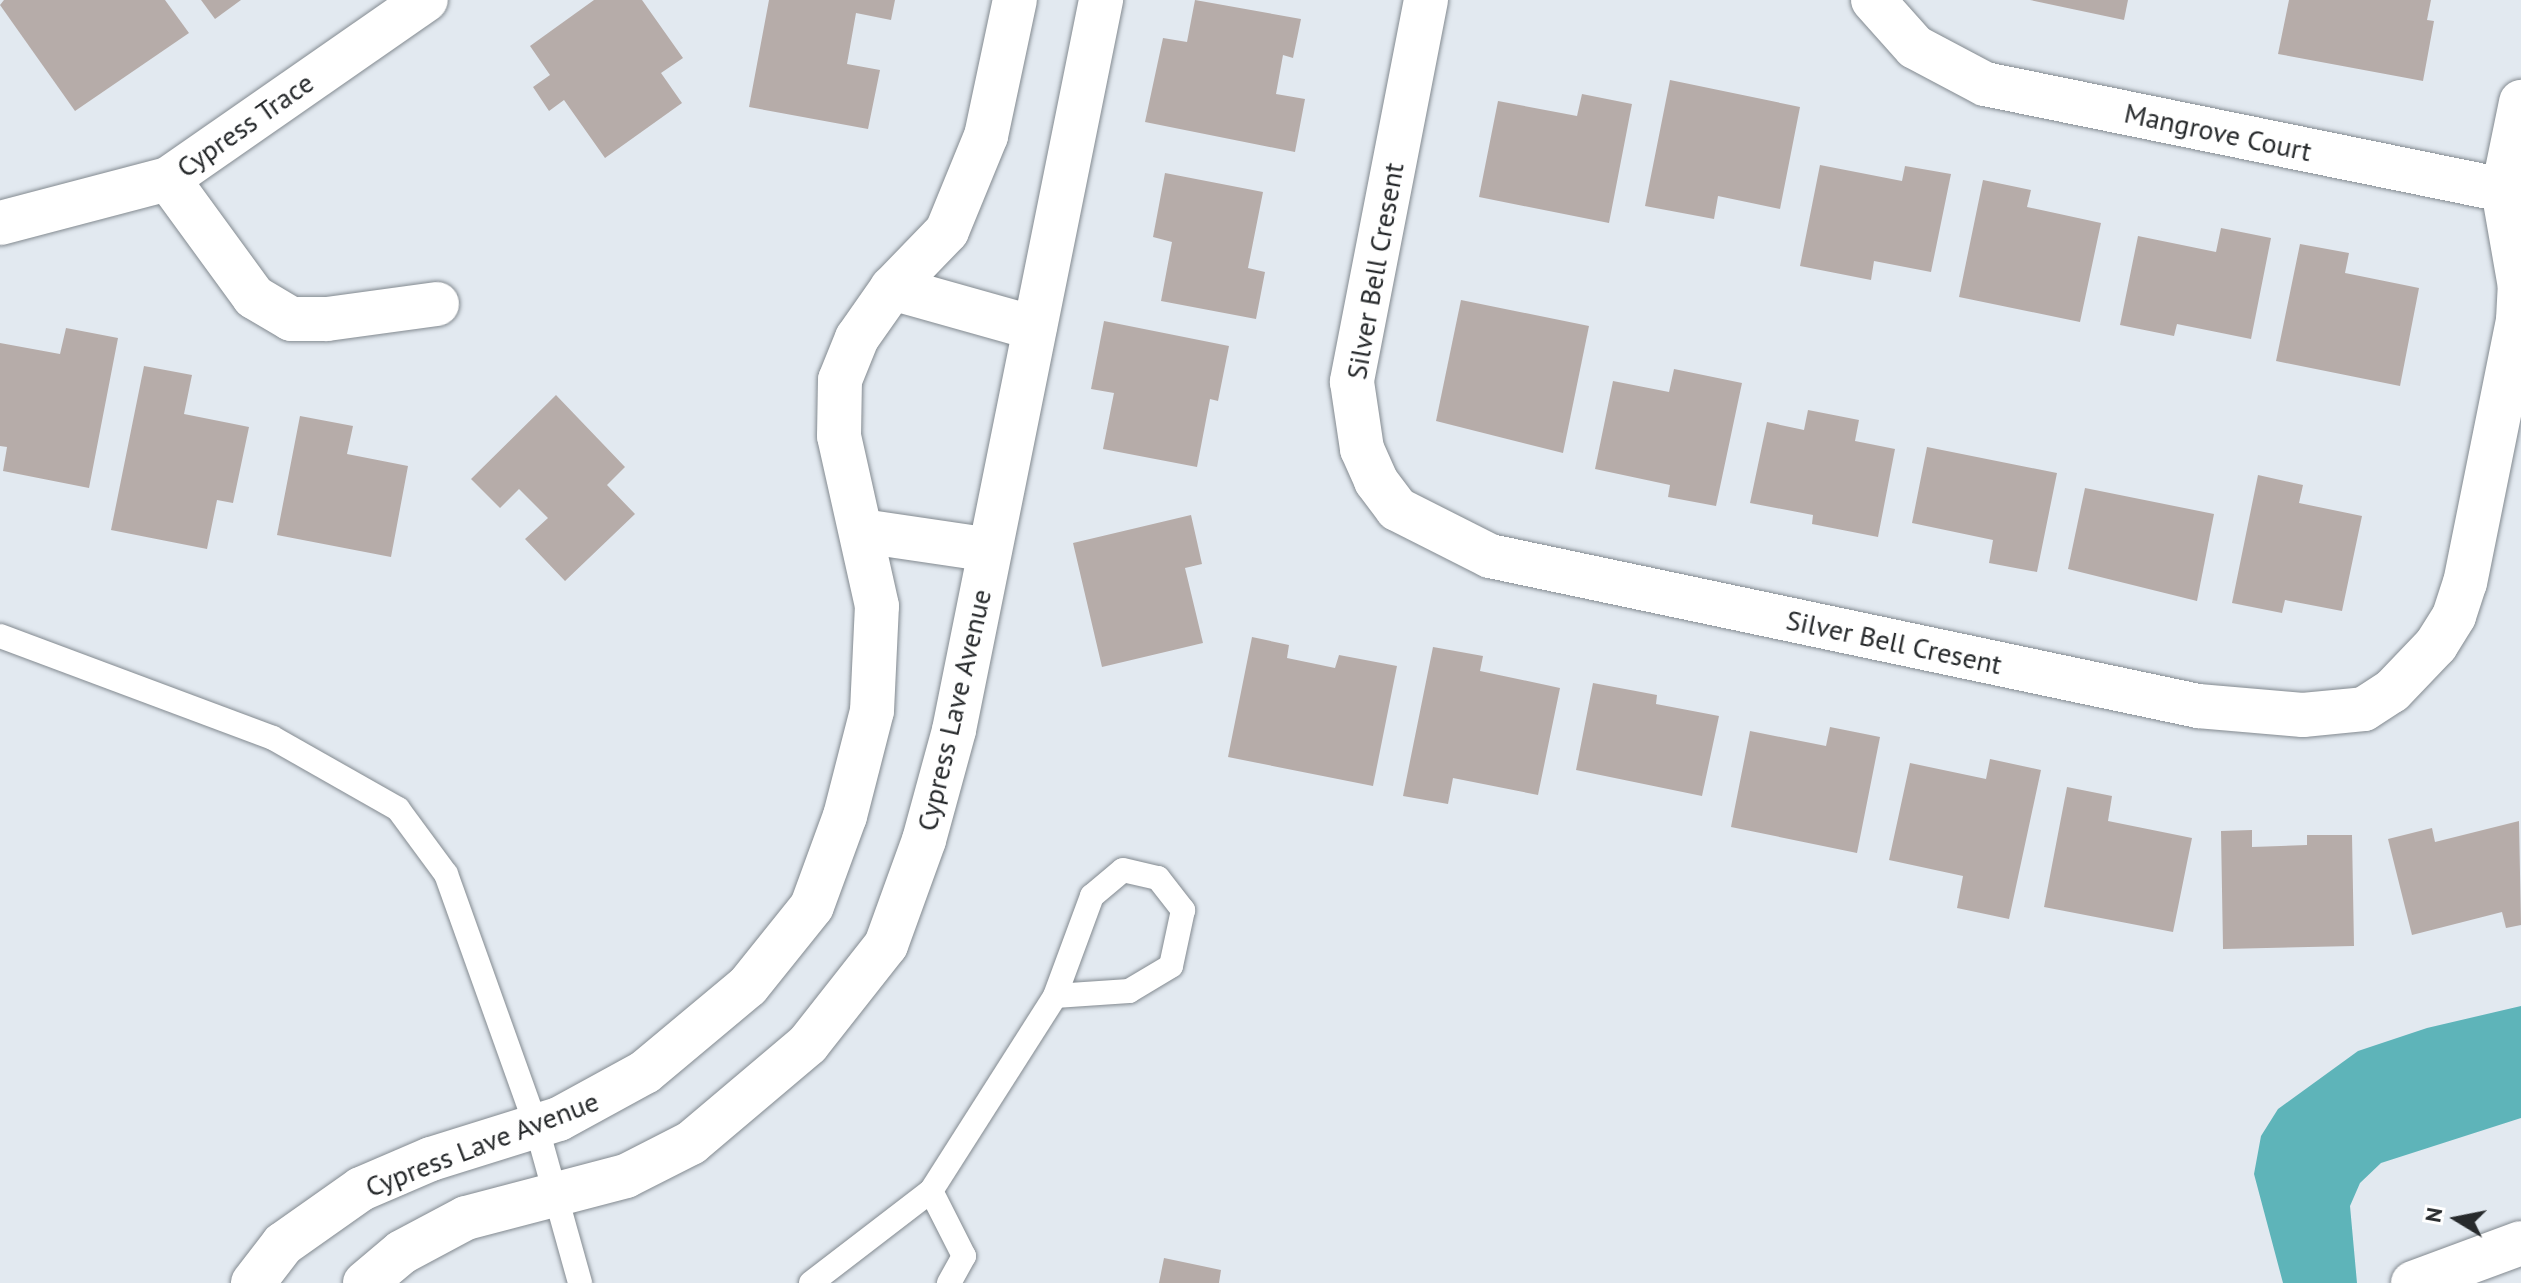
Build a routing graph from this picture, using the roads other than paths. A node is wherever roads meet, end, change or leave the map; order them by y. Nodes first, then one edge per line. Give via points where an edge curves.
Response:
1 (426, 0) edge
2 (1015, 0) edge
3 (1101, 0) edge
4 (1426, 0) edge
5 (1873, 0) edge
6 (2521, 102) edge
7 (168, 179) junction
8 (2503, 190) junction
9 (0, 223) edge
10 (892, 288) junction
11 (437, 304) dead end
12 (1034, 328) junction
13 (862, 531) junction
14 (990, 550) junction
15 (0, 636) edge
16 (1055, 996) junction
17 (536, 1125) junction
18 (931, 1191) junction
19 (554, 1192) junction
20 (2521, 1243) edge
21 (253, 1283) edge
22 (365, 1283) edge
23 (580, 1283) edge
24 (811, 1283) edge
25 (949, 1283) edge
26 (2413, 1283) edge

1 - 7 street, Cypress Trace
2 - 10 street, Cypress Lave Avenue via 986,136 947,231
3 - 12 street, Cypress Lave Avenue
4 - 8 street, Silver Bell Cresent via 1352,382 1362,449 1376,481 1397,509 1490,556 2198,706 2303,715 2364,709 2392,691 2442,636 2465,583 2518,320 2520,287
5 - 8 street, Mangrove Court via 1915,47 1985,84
6 - 8 street
7 - 9 street, Cypress Trace
7 - 11 street via 254,297 291,319
10 - 12 street
10 - 13 street, Cypress Lave Avenue via 857,338 840,380 839,436
12 - 14 street, Cypress Lave Avenue
13 - 14 street, Cypress Lave Avenue
13 - 17 street, Cypress Lave Avenue via 877,606 872,711 845,816 812,906 748,986 714,1018 602,1099
14 - 19 street, Cypress Lave Avenue via 954,730 924,840 878,957 808,1044 691,1143 626,1176
15 - 17 lane via 273,738 398,809 446,874
16 - 16 lane via 1092,896 1123,870 1158,878 1183,910 1171,966 1129,991
16 - 18 lane
17 - 19 lane
17 - 21 street, Cypress Lave Avenue via 431,1159 361,1189 283,1244
18 - 24 lane
18 - 25 lane via 964,1256
19 - 22 street, Cypress Lave Avenue via 466,1218 402,1252
19 - 23 lane
20 - 26 street

